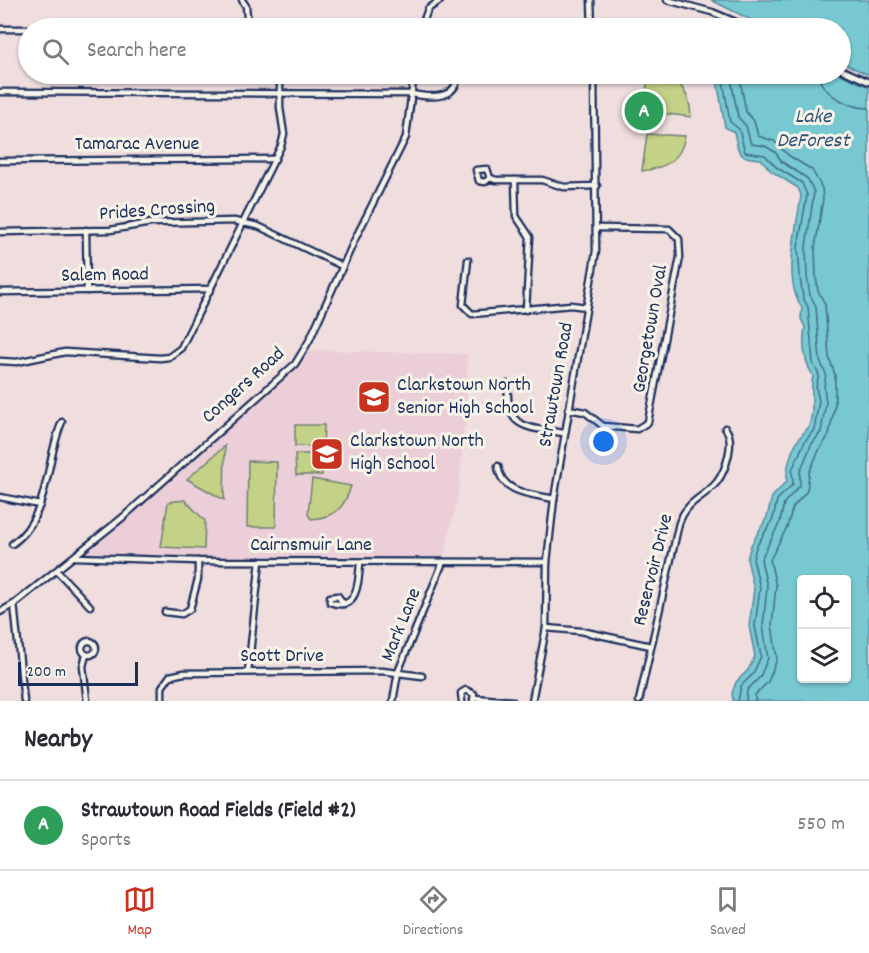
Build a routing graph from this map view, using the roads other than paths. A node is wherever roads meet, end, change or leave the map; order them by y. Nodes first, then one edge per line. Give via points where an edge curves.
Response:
1 (242, 0) edge
2 (441, 0) edge
3 (591, 0) edge
4 (667, 0) edge
5 (247, 18) edge
6 (425, 18) edge
7 (592, 18) edge
8 (726, 18) edge
9 (0, 29) edge
10 (18, 29) edge
11 (851, 74) edge
12 (869, 82) edge
13 (280, 84) edge
14 (413, 84) edge
15 (456, 84) edge
16 (594, 84) edge
17 (0, 92) edge
18 (280, 94) junction
19 (412, 94) junction
20 (275, 159) junction
21 (0, 160) edge
22 (490, 178) dead end
23 (515, 180) junction
24 (597, 186) junction
25 (244, 222) junction
26 (597, 228) junction
27 (86, 230) junction
28 (0, 232) edge
29 (468, 260) dead end
30 (342, 266) junction
31 (211, 289) junction
32 (87, 291) junction
33 (0, 292) edge
34 (586, 307) junction
35 (526, 310) junction
36 (0, 361) edge
37 (508, 384) dead end
38 (568, 409) junction
39 (62, 422) dead end
40 (725, 428) dead end
41 (564, 433) junction
42 (498, 466) dead end
43 (0, 497) edge
44 (554, 499) junction
45 (40, 505) junction
46 (12, 544) dead end
47 (75, 557) junction
48 (198, 561) junction
49 (260, 561) junction
50 (360, 562) junction
51 (443, 562) junction
52 (547, 562) junction
53 (57, 571) junction
54 (342, 603) dead end
55 (14, 604) junction
56 (90, 606) dead end
57 (0, 612) edge
58 (165, 612) dead end
59 (546, 628) junction
60 (651, 645) junction
61 (86, 655) dead end
62 (249, 672) junction
63 (398, 672) junction
64 (422, 676) dead end
65 (474, 700) edge
66 (24, 701) edge
67 (87, 701) edge
68 (162, 701) edge
69 (393, 701) edge
70 (462, 701) edge
71 (512, 701) edge
72 (532, 701) edge
73 (639, 701) edge

1 - 5 street
2 - 6 street via 428,9
3 - 7 street
4 - 8 street
9 - 10 street
11 - 12 street
13 - 18 street
14 - 19 street, Congers Road
15 - 19 street via 446,94
16 - 24 street, Strawtown Road
17 - 18 street
18 - 19 street
18 - 20 street via 284,134
19 - 30 street, Congers Road via 406,137
20 - 21 street, Tamarac Avenue
20 - 25 street
22 - 23 street
23 - 24 street via 549,180 564,187
23 - 35 street via 516,216 530,237
24 - 26 street, Strawtown Road
25 - 27 street, Prides Crossing via 151,223
25 - 30 street, Prides Crossing
25 - 31 street
26 - 34 street, Strawtown Road via 594,272
26 - 38 street, Georgetown Oval via 669,229 679,239 680,257 648,422 637,429 603,426 585,412
27 - 28 street, Prides Crossing
27 - 32 street
29 - 35 street via 463,297 467,311 478,315
30 - 47 street, Congers Road via 309,341 290,369
31 - 32 street, Salem Road
31 - 36 street via 186,341 169,357 65,351 17,362
32 - 33 street, Salem Road
34 - 35 street
34 - 38 street, Strawtown Road
37 - 41 street via 509,411 519,423
38 - 41 street, Strawtown Road
39 - 45 street
40 - 60 street, Reservoir Drive via 730,439 722,473 716,483 688,505 679,523
41 - 44 street, Strawtown Road
42 - 44 street via 500,478 510,488
43 - 45 street
44 - 52 street, Strawtown Road
45 - 46 street via 24,533
47 - 48 street, Cairnsmuir Lane
47 - 53 street, Congers Road
48 - 49 street, Cairnsmuir Lane
48 - 58 street via 190,609 182,614
49 - 50 street, Cairnsmuir Lane
49 - 62 street
50 - 51 street, Cairnsmuir Lane
50 - 54 street via 357,593
51 - 52 street, Cairnsmuir Lane
51 - 63 street, Mark Lane
52 - 59 street, Strawtown Road
53 - 55 street, Congers Road
53 - 56 street
55 - 57 street, Congers Road
55 - 66 street
59 - 60 street
59 - 72 street, Strawtown Road
60 - 73 street, Reservoir Drive
61 - 67 street via 83,666
62 - 63 street, Scott Drive
62 - 68 street, Scott Drive via 170,676 162,687
63 - 64 street, Scott Drive
63 - 69 street, Mark Lane
65 - 70 street via 472,692 466,690 461,693
65 - 71 street

